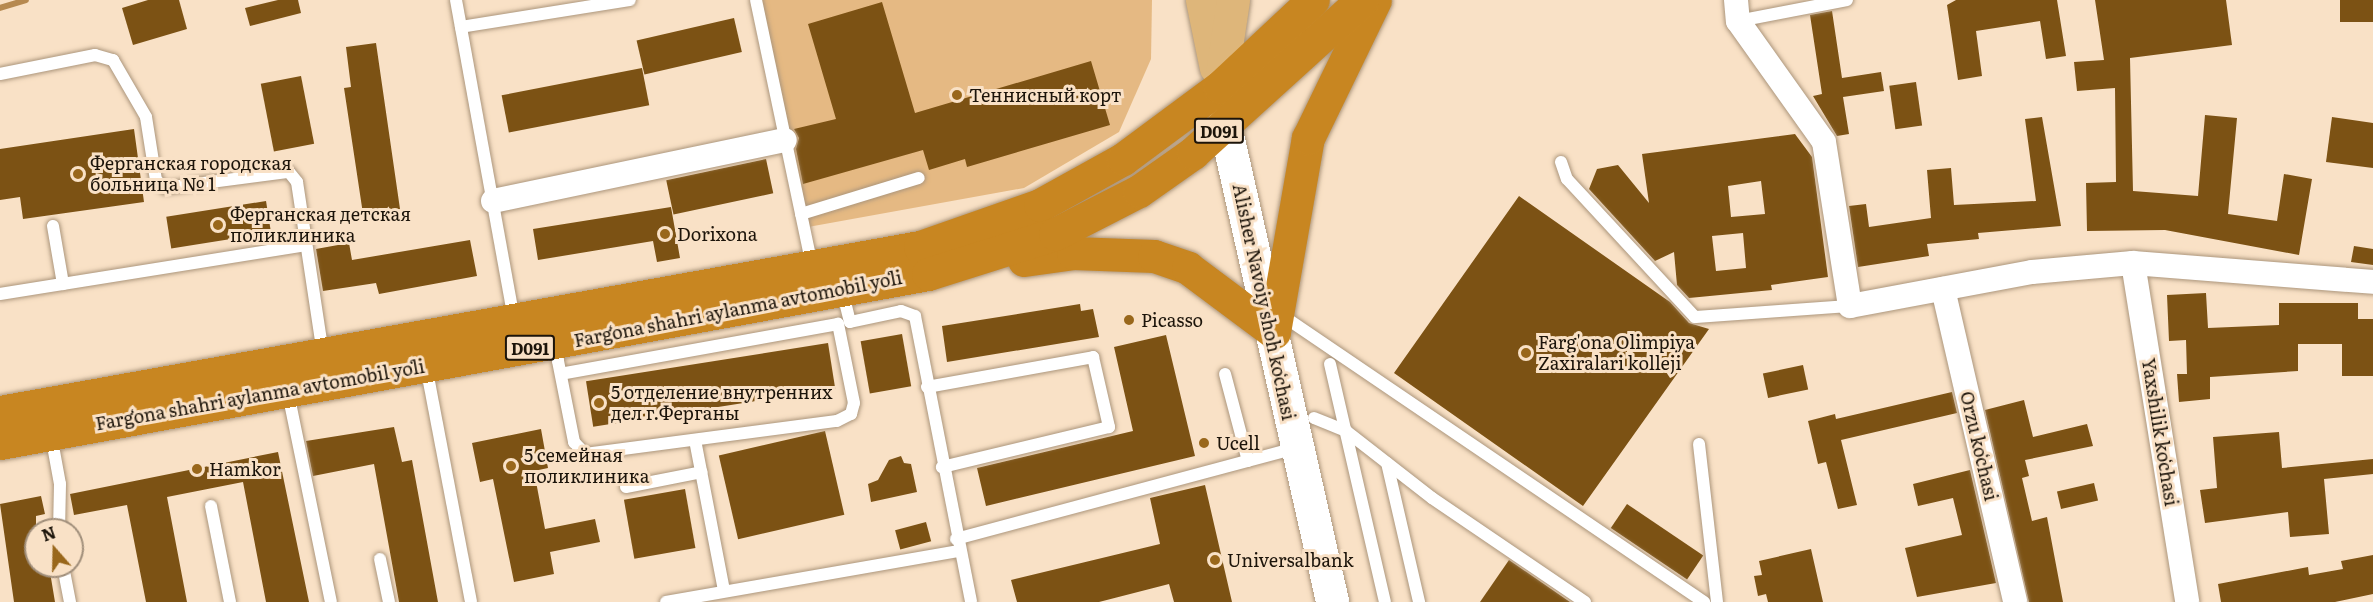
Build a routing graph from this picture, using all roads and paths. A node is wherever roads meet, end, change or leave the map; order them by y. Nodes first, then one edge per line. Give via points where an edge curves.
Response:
1 (456, 0) edge
2 (626, 0) edge
3 (756, 0) edge
4 (1202, 0) edge
5 (1233, 0) edge
6 (1313, 0) edge
7 (1362, 0) edge
8 (1375, 0) edge
9 (1847, 0) edge
10 (1737, 10) edge
11 (461, 27) junction
12 (0, 74) edge
13 (1220, 87) junction
14 (1224, 126) junction
15 (785, 140) junction
16 (1561, 162) dead end
17 (919, 178) dead end
18 (493, 201) junction
19 (801, 214) junction
20 (53, 226) dead end
21 (306, 245) junction
22 (2133, 263) junction
23 (812, 266) junction
24 (928, 274) junction
25 (2373, 282) edge
26 (63, 284) junction
27 (1943, 289) junction
28 (842, 290) junction
29 (0, 294) edge
30 (1850, 306) junction
31 (514, 320) junction
32 (1275, 322) junction
33 (844, 323) junction
34 (323, 354) junction
35 (558, 359) junction
36 (1330, 364) dead end
37 (426, 365) junction
38 (1225, 375) dead end
39 (927, 387) junction
40 (287, 392) junction
41 (0, 412) edge
42 (1314, 418) dead end
43 (1346, 431) junction
44 (50, 434) junction
45 (695, 440) junction
46 (0, 443) edge
47 (1699, 444) dead end
48 (1295, 448) junction
49 (1248, 461) junction
50 (1387, 463) junction
51 (942, 467) junction
52 (702, 472) junction
53 (626, 487) dead end
54 (211, 506) dead end
55 (59, 518) edge
56 (957, 545) junction
57 (380, 559) dead end
58 (65, 578) edge
59 (723, 590) junction
60 (70, 602) edge
61 (230, 602) edge
62 (331, 602) edge
63 (388, 602) edge
64 (471, 602) edge
65 (666, 602) edge
66 (971, 602) edge
67 (1332, 602) edge
68 (1385, 602) edge
69 (1419, 602) edge
70 (1585, 602) edge
71 (1704, 602) edge
72 (1717, 602) edge
73 (2015, 602) edge
74 (2187, 602) edge

1 - 11 lane
2 - 11 lane
3 - 15 lane
4 - 13 main road
5 - 13 main road, Alisher Navoiy shoh koʻchasi
6 - 13 highway, Fargʻona shahri aylanma avtomobil yoʻli / D091
7 - 14 highway, Fargʻona shahri aylanma avtomobil yoʻli / D091
8 - 32 highway via 1308,138
9 - 10 lane
10 - 30 street via 1824,142
11 - 18 lane
12 - 21 lane via 95,55 113,60 146,117 156,180 165,188 289,172 297,182
13 - 14 main road, Alisher Navoiy shoh koʻchasi
13 - 23 highway, Fargʻona shahri aylanma avtomobil yoʻli / D091 via 1123,159 1040,205 920,247
14 - 24 highway, Fargʻona shahri aylanma avtomobil yoʻli / D091 via 1139,190 1055,234
14 - 32 street, Alisher Navoiy shoh koʻchasi
15 - 18 street
15 - 19 lane
16 - 30 lane via 1567,178 1695,317
17 - 19 lane
18 - 31 lane
19 - 23 lane
20 - 26 lane
21 - 26 lane
21 - 34 lane
22 - 25 street
22 - 27 street via 2032,272
22 - 74 street, Yaxshilik koʻchasi
23 - 31 highway, Fargʻona shahri aylanma avtomobil yoʻli / D091
24 - 28 highway, Fargʻona shahri aylanma avtomobil yoʻli / D091
24 - 32 highway via 1073,253 1154,256 1188,268
26 - 29 lane
27 - 30 street
27 - 73 street, Orzu koʻchasi
28 - 33 lane
28 - 35 highway, Fargʻona shahri aylanma avtomobil yoʻli / D091
31 - 34 highway, Fargʻona shahri aylanma avtomobil yoʻli / D091
32 - 48 street, Alisher Navoiy shoh koʻchasi
32 - 71 lane
33 - 35 lane
33 - 39 lane via 901,311 915,316
33 - 45 lane via 854,403 851,414 837,421
34 - 41 highway, Fargʻona shahri aylanma avtomobil yoʻli / D091
35 - 37 highway, Fargʻona shahri aylanma avtomobil yoʻli / D091
35 - 45 lane via 574,442 585,454
36 - 43 lane
37 - 40 highway, Fargʻona shahri aylanma avtomobil yoʻli / D091
37 - 64 lane
38 - 49 lane
39 - 51 lane
39 - 51 lane via 1093,357 1109,427
40 - 44 highway, Fargʻona shahri aylanma avtomobil yoʻli / D091
40 - 62 lane
42 - 43 lane
43 - 50 lane
43 - 68 lane
44 - 46 highway, Fargʻona shahri aylanma avtomobil yoʻli / D091
44 - 55 lane via 60,484
45 - 52 lane
47 - 72 lane
48 - 49 lane
48 - 67 street, Alisher Navoiy shoh koʻchasi
49 - 56 lane
50 - 69 lane
50 - 70 lane
51 - 56 lane
52 - 53 lane
52 - 59 lane
54 - 61 lane
56 - 59 lane
56 - 66 lane
57 - 63 lane
58 - 60 lane
59 - 65 lane

